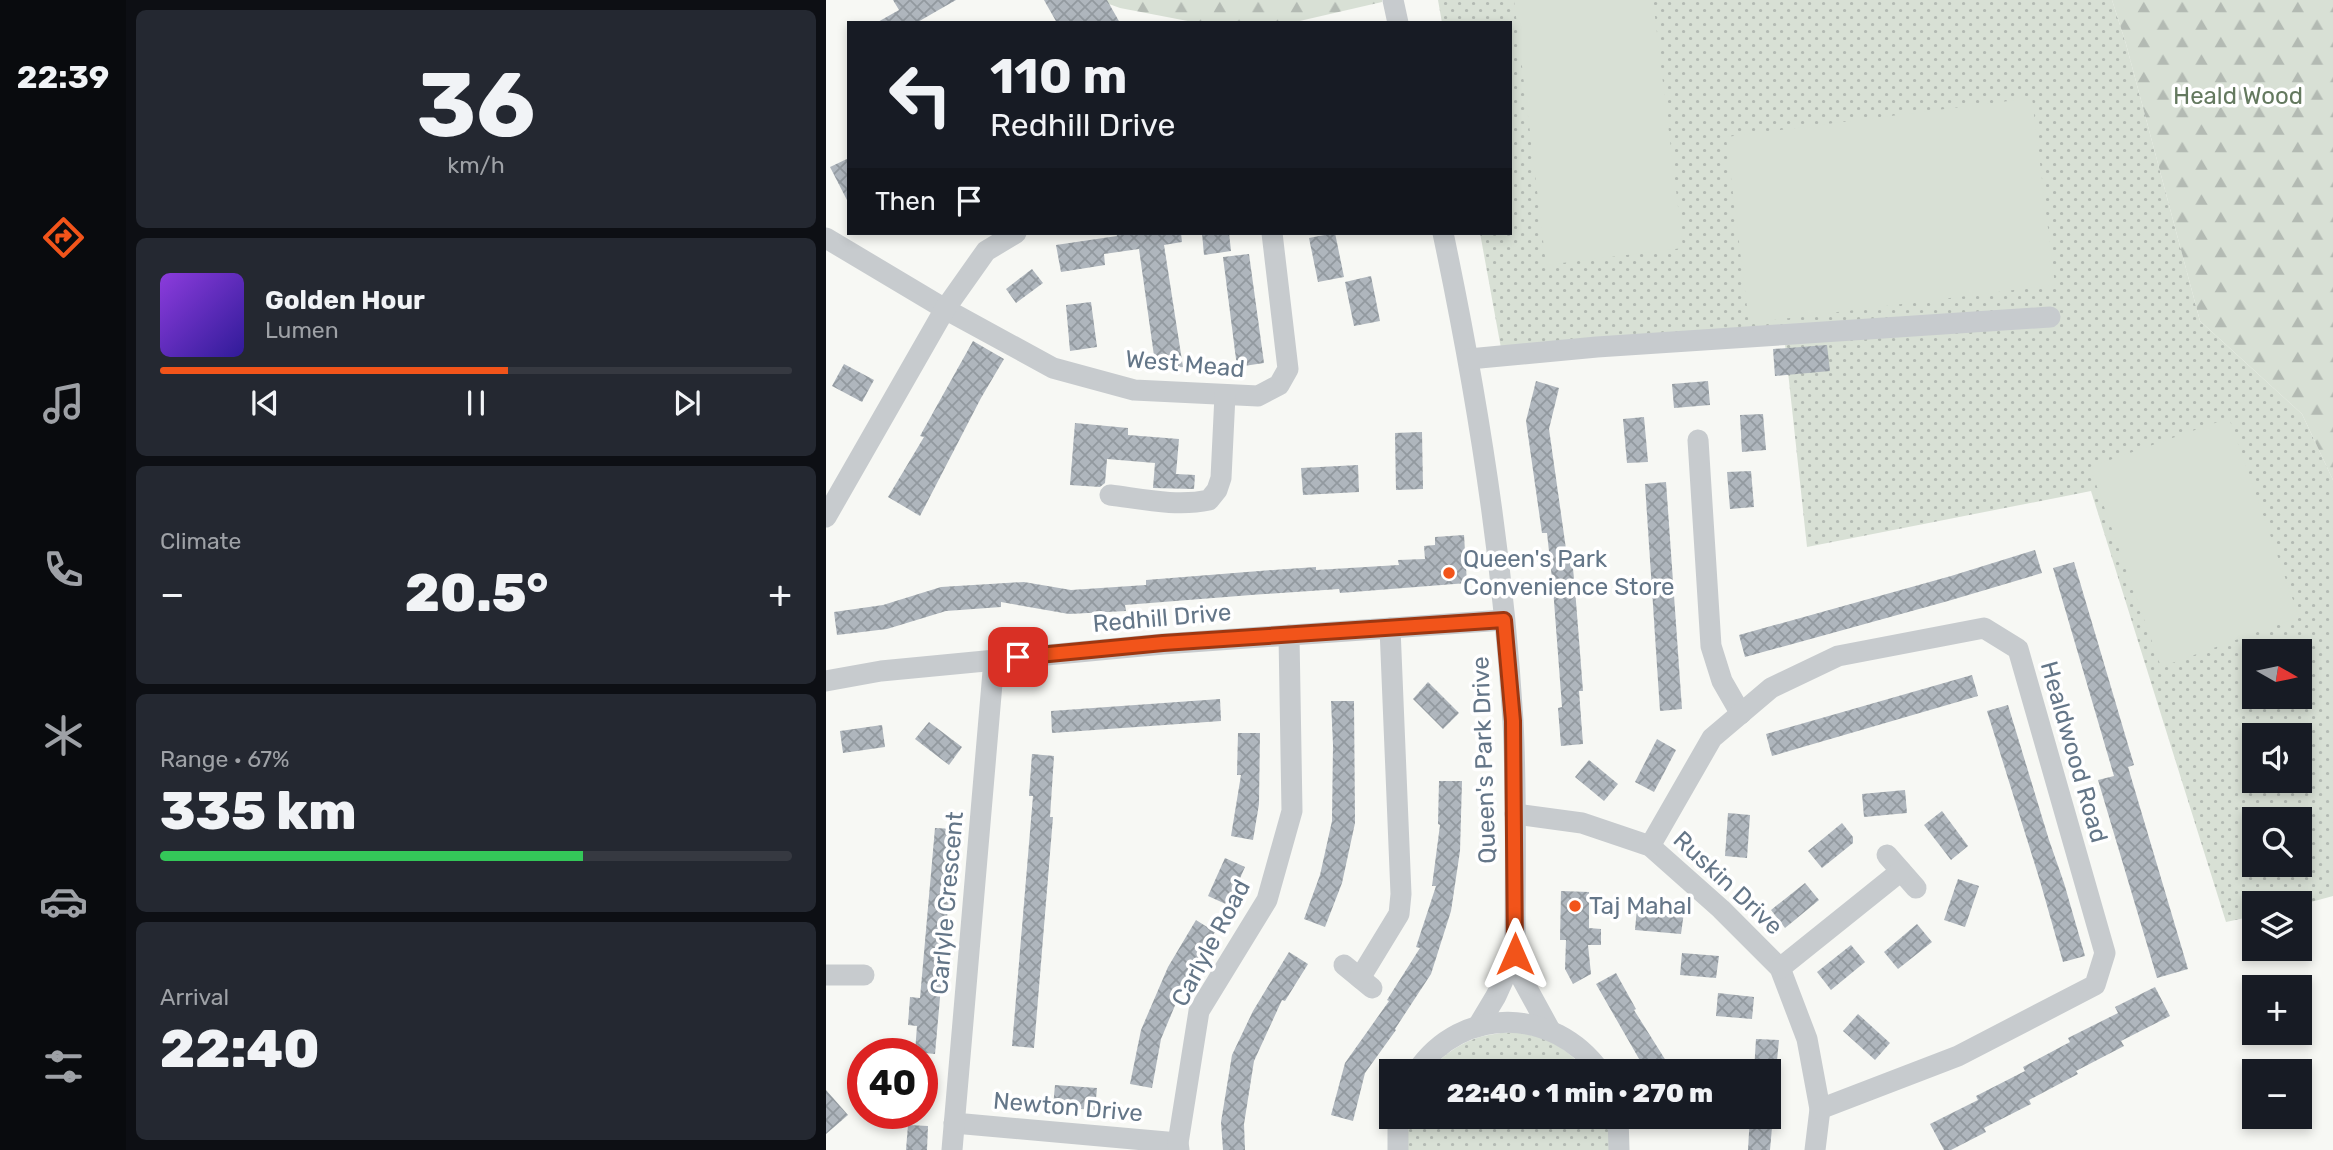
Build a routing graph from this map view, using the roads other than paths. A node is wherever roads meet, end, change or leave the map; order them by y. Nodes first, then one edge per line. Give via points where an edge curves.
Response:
1 (1393, 0) edge
2 (1398, 21) edge
3 (1013, 235) edge
4 (1272, 235) edge
5 (1443, 235) edge
6 (826, 237) edge
7 (946, 309) junction
8 (2050, 317) dead end
9 (1469, 359) junction
10 (1225, 395) junction
11 (1698, 440) dead end
12 (1110, 495) dead end
13 (826, 517) edge
14 (1504, 620) junction
15 (1390, 628) junction
16 (1289, 635) junction
17 (994, 660) junction
18 (826, 681) edge
19 (1741, 714) junction
20 (1515, 814) junction
21 (1650, 846) junction
22 (1916, 888) dead end
23 (1515, 954) junction
24 (1780, 968) junction
25 (826, 975) edge
26 (864, 975) dead end
27 (1359, 977) dead end
28 (1478, 1026) junction
29 (1550, 1030) junction
30 (1425, 1059) edge
31 (1592, 1059) edge
32 (1820, 1109) junction
33 (954, 1123) junction
34 (1398, 1129) edge
35 (1618, 1129) edge
36 (1178, 1146) edge
37 (952, 1150) edge
38 (1398, 1150) edge
39 (1619, 1150) edge
40 (1815, 1150) edge

1 - 2 street
3 - 7 street via 985,251
4 - 10 street, West Mead via 1288,369 1279,385 1258,396
5 - 9 street, Queen's Park Drive
6 - 7 street, West Mead
7 - 10 street, West Mead via 1053,368 1134,390
7 - 13 street
8 - 9 street
9 - 14 street, Queen's Park Drive via 1491,494
10 - 12 street via 1221,478 1209,500 1176,503
11 - 19 street via 1711,646 1722,681
14 - 15 street, Redhill Drive
14 - 20 street, Queen's Park Drive
15 - 16 street, Redhill Drive
15 - 27 street via 1401,894 1399,914
16 - 17 street, Redhill Drive
16 - 36 street, Carlyle Road via 1292,811 1267,900 1199,1011
17 - 18 street, Redhill Drive
17 - 33 street, Carlyle Crescent
19 - 21 street, Healdwood Road via 1712,738
19 - 32 street, Healdwood Road via 1771,688 1838,656 1984,628 2018,649 2105,953 2095,985 1958,1056
20 - 21 street, Ruskin Drive via 1582,823
20 - 23 street, Queen's Park Drive
21 - 24 street, Ruskin Drive
22 - 24 street, Ruskin Drive via 1894,863
23 - 28 street, Queen's Park Drive
23 - 29 street, Queen's Park Drive via 1526,989
24 - 32 street, Ruskin Drive via 1807,1039
25 - 26 street
28 - 29 street, Queen's Park Drive via 1527,1023
28 - 30 street, Queen's Park Drive via 1454,1035
29 - 31 street, Queen's Park Drive
32 - 40 street, Ruskin Drive
33 - 36 street, Newton Drive
33 - 37 street, Carlyle Crescent
34 - 38 street
35 - 39 street

